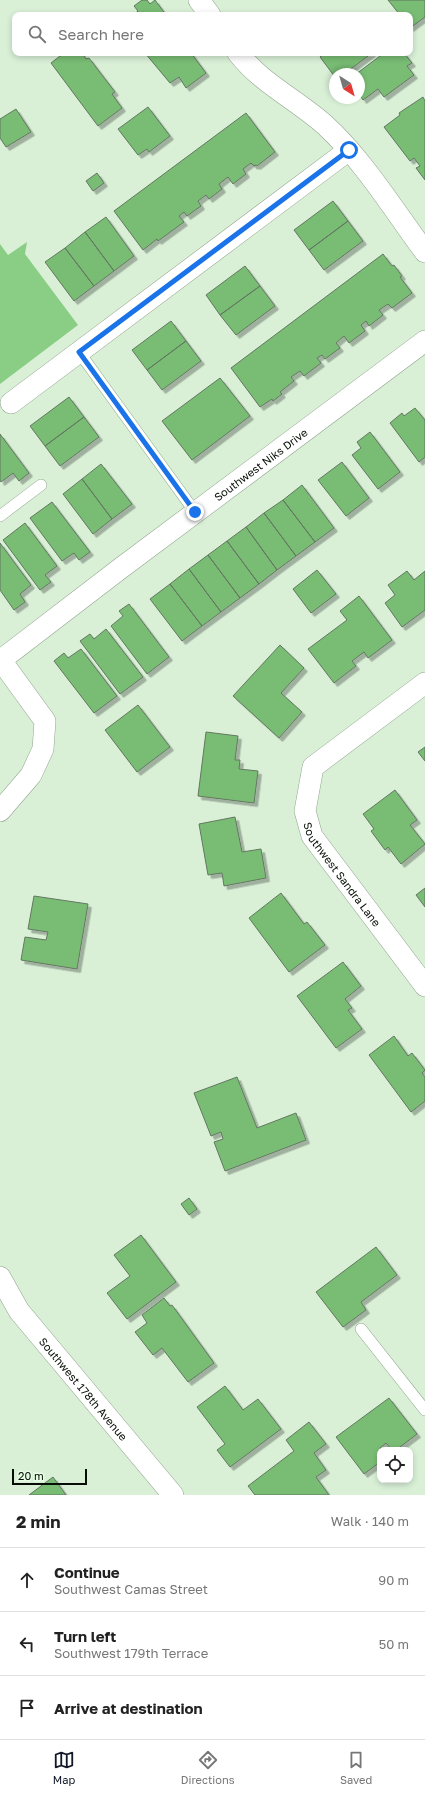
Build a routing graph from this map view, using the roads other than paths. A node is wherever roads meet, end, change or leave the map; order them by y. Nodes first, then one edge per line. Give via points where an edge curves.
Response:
1 (199, 0) edge
2 (208, 12) edge
3 (240, 56) edge
4 (349, 150) junction
5 (425, 252) edge
6 (425, 341) edge
7 (79, 352) junction
8 (11, 403) dead end
9 (41, 485) dead end
10 (195, 512) junction
11 (0, 516) edge
12 (1, 660) edge
13 (425, 684) edge
14 (0, 810) edge
15 (425, 986) edge
16 (0, 1278) edge
17 (361, 1329) dead end
18 (425, 1410) edge
19 (173, 1495) edge

1 - 2 street
3 - 4 street via 275,88 324,125
4 - 5 street
4 - 7 street
6 - 10 street, Southwest Niks Drive
7 - 8 street
7 - 10 lane
9 - 11 lane
10 - 12 street, Southwest Niks Drive
12 - 14 street via 45,721 43,749 31,774
13 - 15 street, Southwest Sandra Lane via 313,767 305,810 312,836
16 - 19 street, Southwest 178th Avenue via 19,1311
17 - 18 lane

